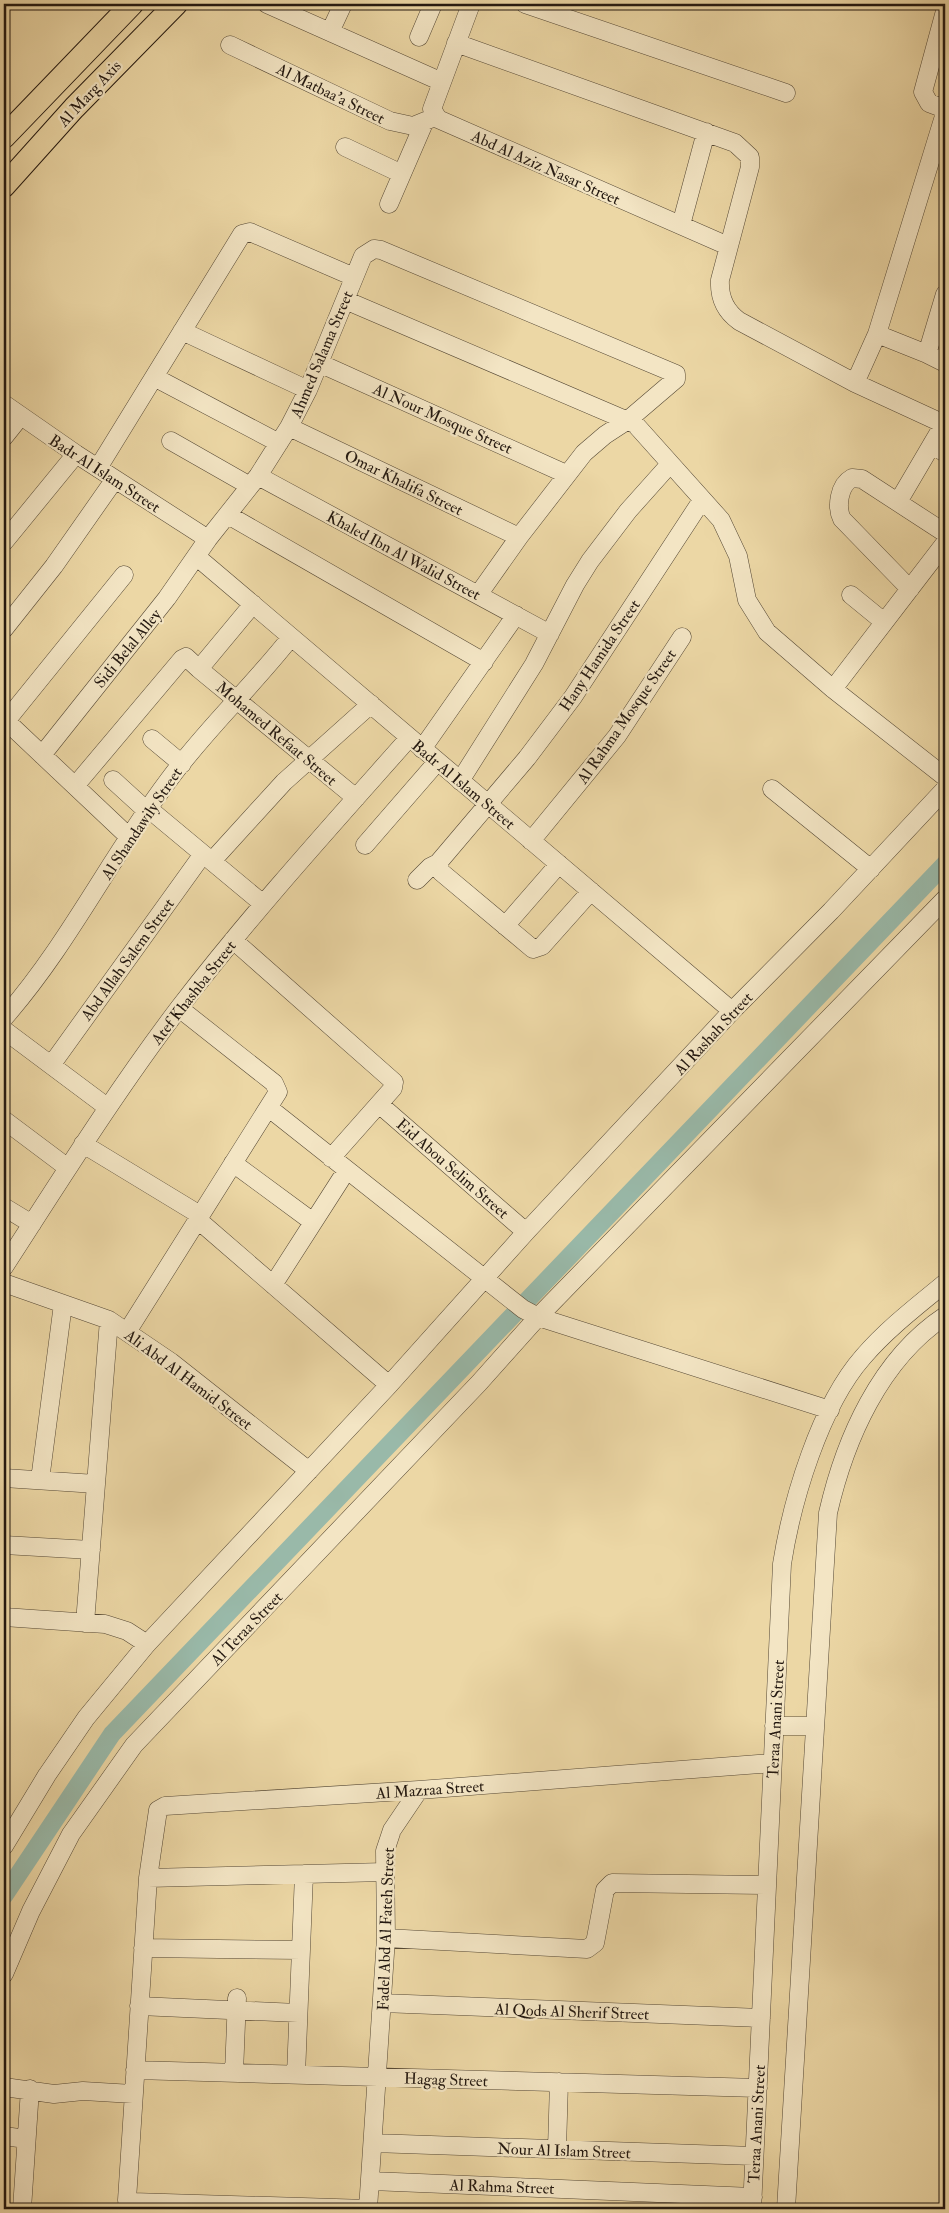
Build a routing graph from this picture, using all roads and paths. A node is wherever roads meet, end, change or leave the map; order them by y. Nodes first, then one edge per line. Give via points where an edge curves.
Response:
1 (132, 4) edge
2 (176, 4) edge
3 (267, 4) edge
4 (343, 4) edge
5 (433, 4) edge
6 (471, 4) edge
7 (525, 4) edge
8 (942, 4) edge
9 (945, 5) edge
10 (945, 11) edge
11 (330, 32) junction
12 (419, 36) dead end
13 (456, 43) junction
14 (230, 44) dead end
15 (442, 82) junction
16 (786, 93) dead end
17 (945, 109) edge
18 (945, 113) edge
19 (429, 120) junction
20 (706, 132) junction
21 (4, 137) edge
22 (346, 147) dead end
23 (402, 174) junction
24 (4, 186) edge
25 (389, 204) dead end
26 (680, 225) junction
27 (728, 246) junction
28 (354, 276) junction
29 (945, 294) edge
30 (345, 300) junction
31 (182, 331) junction
32 (877, 334) junction
33 (927, 354) junction
34 (319, 363) junction
35 (945, 363) edge
36 (154, 377) junction
37 (855, 383) junction
38 (308, 390) junction
39 (4, 404) edge
40 (20, 417) junction
41 (628, 420) junction
42 (945, 423) edge
43 (289, 427) junction
44 (4, 437) edge
45 (171, 441) dead end
46 (279, 443) junction
47 (938, 449) edge
48 (76, 454) junction
49 (670, 464) junction
50 (98, 468) junction
51 (566, 474) junction
52 (115, 479) junction
53 (254, 481) junction
54 (702, 500) junction
55 (898, 502) junction
56 (228, 515) junction
57 (945, 533) edge
58 (519, 536) junction
59 (208, 539) junction
60 (4, 542) edge
61 (945, 543) edge
62 (197, 556) junction
63 (124, 575) dead end
64 (910, 589) junction
65 (478, 595) junction
66 (851, 595) dead end
67 (253, 604) junction
68 (516, 615) junction
69 (884, 622) junction
70 (4, 629) edge
71 (550, 634) junction
72 (291, 637) junction
73 (682, 638) dead end
74 (484, 662) junction
75 (199, 669) junction
76 (833, 689) junction
77 (238, 700) junction
78 (371, 704) junction
79 (5, 720) edge
80 (152, 739) dead end
81 (416, 743) junction
82 (42, 755) junction
83 (310, 760) junction
84 (437, 762) junction
85 (182, 764) junction
86 (945, 777) edge
87 (112, 780) dead end
88 (460, 781) junction
89 (75, 786) junction
90 (772, 789) dead end
91 (945, 790) edge
92 (356, 798) junction
93 (489, 804) junction
94 (148, 810) junction
95 (129, 836) junction
96 (531, 840) junction
97 (365, 845) dead end
98 (207, 858) junction
99 (438, 864) junction
100 (559, 864) junction
101 (871, 869) junction
102 (417, 880) dead end
103 (591, 891) junction
104 (945, 899) edge
105 (262, 904) junction
106 (505, 926) junction
107 (233, 940) junction
108 (179, 1008) junction
109 (732, 1011) junction
110 (4, 1018) edge
111 (4, 1030) edge
112 (52, 1064) junction
113 (379, 1104) junction
114 (107, 1107) junction
115 (269, 1108) junction
116 (4, 1120) edge
117 (83, 1144) junction
118 (331, 1158) junction
119 (233, 1163) junction
120 (68, 1168) junction
121 (341, 1179) dead end
122 (4, 1206) edge
123 (198, 1217) junction
124 (313, 1222) junction
125 (32, 1224) junction
126 (526, 1232) junction
127 (4, 1267) edge
128 (483, 1278) junction
129 (4, 1283) edge
130 (945, 1283) edge
131 (273, 1285) junction
132 (63, 1304) junction
133 (530, 1313) junction
134 (945, 1316) edge
135 (109, 1320) junction
136 (127, 1332) junction
137 (389, 1385) junction
138 (830, 1410) junction
139 (309, 1471) junction
140 (4, 1478) edge
141 (40, 1480) junction
142 (96, 1484) junction
143 (4, 1545) edge
144 (91, 1550) junction
145 (4, 1617) edge
146 (85, 1623) junction
147 (147, 1644) junction
148 (774, 1726) junction
149 (814, 1726) junction
150 (772, 1763) junction
151 (420, 1790) junction
152 (6, 1838) edge
153 (385, 1872) junction
154 (304, 1874) junction
155 (148, 1878) junction
156 (767, 1885) junction
157 (386, 1938) junction
158 (143, 1948) junction
159 (301, 1950) junction
160 (4, 1974) edge
161 (382, 2003) junction
162 (237, 2004) junction
163 (139, 2006) junction
164 (298, 2013) junction
165 (761, 2018) junction
166 (135, 2070) junction
167 (234, 2073) junction
168 (296, 2075) junction
169 (378, 2077) junction
170 (559, 2082) junction
171 (4, 2087) edge
172 (758, 2088) junction
173 (30, 2089) junction
174 (133, 2094) junction
175 (4, 2136) edge
176 (26, 2139) junction
177 (373, 2143) junction
178 (557, 2149) junction
179 (754, 2156) junction
180 (371, 2181) junction
181 (752, 2203) edge
182 (22, 2209) edge
183 (368, 2209) edge
184 (786, 2209) edge

1 - 21 main road, Al Marg Axis
2 - 24 main road, Al Marg Axis via 74,108
3 - 11 street
4 - 11 street
5 - 12 street
6 - 13 street
7 - 16 street
8 - 9 street
10 - 17 street via 923,92 929,103
11 - 15 street
13 - 15 street
13 - 20 street
14 - 19 street, Al Matbaa'a Street via 390,121 413,126
15 - 19 street
18 - 32 street
19 - 23 street
19 - 26 street, Abd Al Aziz Nasar Street
20 - 26 street
20 - 27 street via 735,143 750,157 750,168
22 - 23 street
23 - 25 street
26 - 27 street, Abd Al Aziz Nasar Street
27 - 37 street via 719,290 725,308 732,316
28 - 30 street, Ahmed Salama Street
28 - 31 street via 246,232 239,238
28 - 41 street, Ahmed Salama Street via 367,251 381,250 676,374 676,379
29 - 33 street
30 - 34 street, Ahmed Salama Street
30 - 41 street
31 - 36 street
31 - 38 street
32 - 33 street
32 - 37 street
33 - 35 street
34 - 38 street, Ahmed Salama Street
34 - 51 street, Al Nour Mosque Street
36 - 46 street
36 - 50 street
37 - 42 street
38 - 43 street, Ahmed Salama Street
39 - 40 street, Badr Al Islam Street
40 - 44 street
40 - 48 street, Badr Al Islam Street
41 - 49 street via 639,427
41 - 51 street via 594,443
42 - 47 street
43 - 46 street, Ahmed Salama Street
43 - 58 street, Omar Khalifa Street
45 - 53 street, Khaled Ibn Al Walid Street
46 - 53 street, Ahmed Salama Street
47 - 55 street
48 - 50 street, Badr Al Islam Street
48 - 60 street
49 - 54 street
49 - 71 street via 590,561
50 - 52 street, Badr Al Islam Street
51 - 58 street
52 - 59 street, Badr Al Islam Street
52 - 70 street via 54,566
53 - 56 street, Ahmed Salama Street
53 - 65 street, Khaled Ibn Al Walid Street
54 - 76 street via 722,520 731,538 747,600 755,617 780,645
54 - 93 street, Hany Hamida Street via 573,697
55 - 57 street
55 - 64 street via 857,478 844,484 838,507 842,519
56 - 59 street, Ahmed Salama Street
56 - 74 street
58 - 65 street
59 - 62 street, Sidi Belal Alley
61 - 64 street
62 - 67 street, Badr Al Islam Street
62 - 82 street, Sidi Belal Alley
63 - 79 street
64 - 69 street
65 - 68 street, Khaled Ibn Al Walid Street
66 - 69 street
67 - 72 street, Badr Al Islam Street
67 - 75 street
68 - 71 street, Khaled Ibn Al Walid Street
68 - 74 street, Atef Khashba Street
69 - 76 street
71 - 88 street
72 - 77 street, Al Shandawily Street
72 - 78 street, Badr Al Islam Street
73 - 96 street, Al Rahma Mosque Street via 617,736
74 - 81 street, Atef Khashba Street
75 - 77 street, Mohamed Refaat Street
75 - 89 street, Mohamed Refaat Street via 186,657 182,659
76 - 86 street
77 - 83 street, Mohamed Refaat Street
77 - 85 street, Al Shandawily Street
78 - 81 street, Badr Al Islam Street
78 - 83 street, Abd Allah Salem Street
79 - 82 street
80 - 85 street
81 - 84 street, Badr Al Islam Street
81 - 92 street, Atef Khashba Street
82 - 89 street
83 - 92 street, Mohamed Refaat Street
83 - 98 street, Abd Allah Salem Street
84 - 88 street, Badr Al Islam Street
84 - 97 street
85 - 94 street, Al Shandawily Street
87 - 94 street
88 - 93 street, Badr Al Islam Street
89 - 95 street
90 - 101 street
91 - 101 street, Al Rashah Street
92 - 105 street, Atef Khashba Street
93 - 96 street, Badr Al Islam Street
93 - 99 street, Hany Hamida Street
94 - 95 street, Al Shandawily Street
94 - 98 street
95 - 110 street, Al Shandawily Street via 52,957
96 - 100 street, Badr Al Islam Street
98 - 105 street
98 - 112 street, Abd Allah Salem Street
99 - 102 street, Hany Hamida Street
99 - 106 street via 441,872
100 - 103 street, Badr Al Islam Street
100 - 106 street
101 - 109 street, Al Rashah Street
103 - 106 street via 538,949 529,946
103 - 109 street, Badr Al Islam Street
104 - 133 street
105 - 107 street, Atef Khashba Street
107 - 108 street, Atef Khashba Street
107 - 113 street via 394,1082 393,1088
108 - 114 street, Atef Khashba Street
108 - 115 street via 276,1085 278,1092
109 - 126 street, Al Rashah Street
111 - 112 street
112 - 114 street
113 - 118 street
113 - 126 street, Eid Abou Selim Street
114 - 117 street, Atef Khashba Street
115 - 118 street
115 - 119 street
116 - 120 street
117 - 120 street, Atef Khashba Street
117 - 123 street
118 - 128 street
119 - 123 street
119 - 124 street
120 - 125 street, Atef Khashba Street
121 - 124 street
122 - 125 street
123 - 131 street
123 - 136 street
124 - 131 street
125 - 127 street, Atef Khashba Street
126 - 128 street, Al Rashah Street
128 - 133 street
128 - 137 street
129 - 132 street, Ali Abd Al Hamid Street
130 - 138 street, Teraa Anani Street via 863,1357 845,1381
131 - 137 street
132 - 135 street, Ali Abd Al Hamid Street
132 - 141 street
133 - 138 street
133 - 160 street, Al Teraa Street via 479,1383 134,1745 71,1834 31,1911
134 - 149 street via 911,1346 886,1375 849,1441 836,1476 824,1551
135 - 136 street, Ali Abd Al Hamid Street
135 - 142 street
136 - 139 street, Ali Abd Al Hamid Street via 171,1362
137 - 139 street
138 - 148 street, Teraa Anani Street via 806,1470 786,1536
139 - 147 street
140 - 141 street
141 - 142 street
142 - 144 street
143 - 144 street
144 - 146 street
145 - 146 street
146 - 147 street via 116,1627
147 - 152 street via 86,1718
148 - 149 street
148 - 150 street, Teraa Anani Street
149 - 184 street
150 - 151 street, Al Mazraa Street
150 - 156 street, Teraa Anani Street
151 - 153 street, Fadel Abd Al Fateh Street via 389,1837
151 - 155 street, Al Mazraa Street via 165,1806 156,1814
153 - 154 street
153 - 157 street, Fadel Abd Al Fateh Street
154 - 155 street
154 - 159 street
155 - 158 street, Al Mazraa Street
156 - 157 street via 612,1883 605,1890 595,1943 587,1949
156 - 165 street, Teraa Anani Street
157 - 161 street, Fadel Abd Al Fateh Street
158 - 159 street
158 - 163 street, Al Mazraa Street
159 - 164 street
161 - 165 street, Al Qods Al Sherif Street
161 - 169 street, Fadel Abd Al Fateh Street
162 - 163 street
162 - 164 street
162 - 167 street
163 - 166 street, Al Mazraa Street
164 - 168 street
165 - 172 street, Teraa Anani Street
166 - 167 street, Hagag Street
166 - 174 street, Al Mazraa Street
167 - 168 street, Hagag Street
168 - 169 street, Hagag Street
169 - 170 street, Hagag Street
169 - 177 street, Fadel Abd Al Fateh Street
170 - 172 street, Hagag Street
170 - 178 street
171 - 173 street
172 - 179 street, Teraa Anani Street
173 - 174 street via 54,2094
173 - 176 street
174 - 183 street, Al Mazraa Street via 127,2197 130,2202
175 - 176 street
176 - 182 street
177 - 178 street, Nour Al Islam Street
177 - 180 street, Fadel Abd Al Fateh Street
178 - 179 street, Nour Al Islam Street
179 - 181 street, Teraa Anani Street
180 - 181 street, Al Rahma Street
180 - 183 street, Fadel Abd Al Fateh Street

